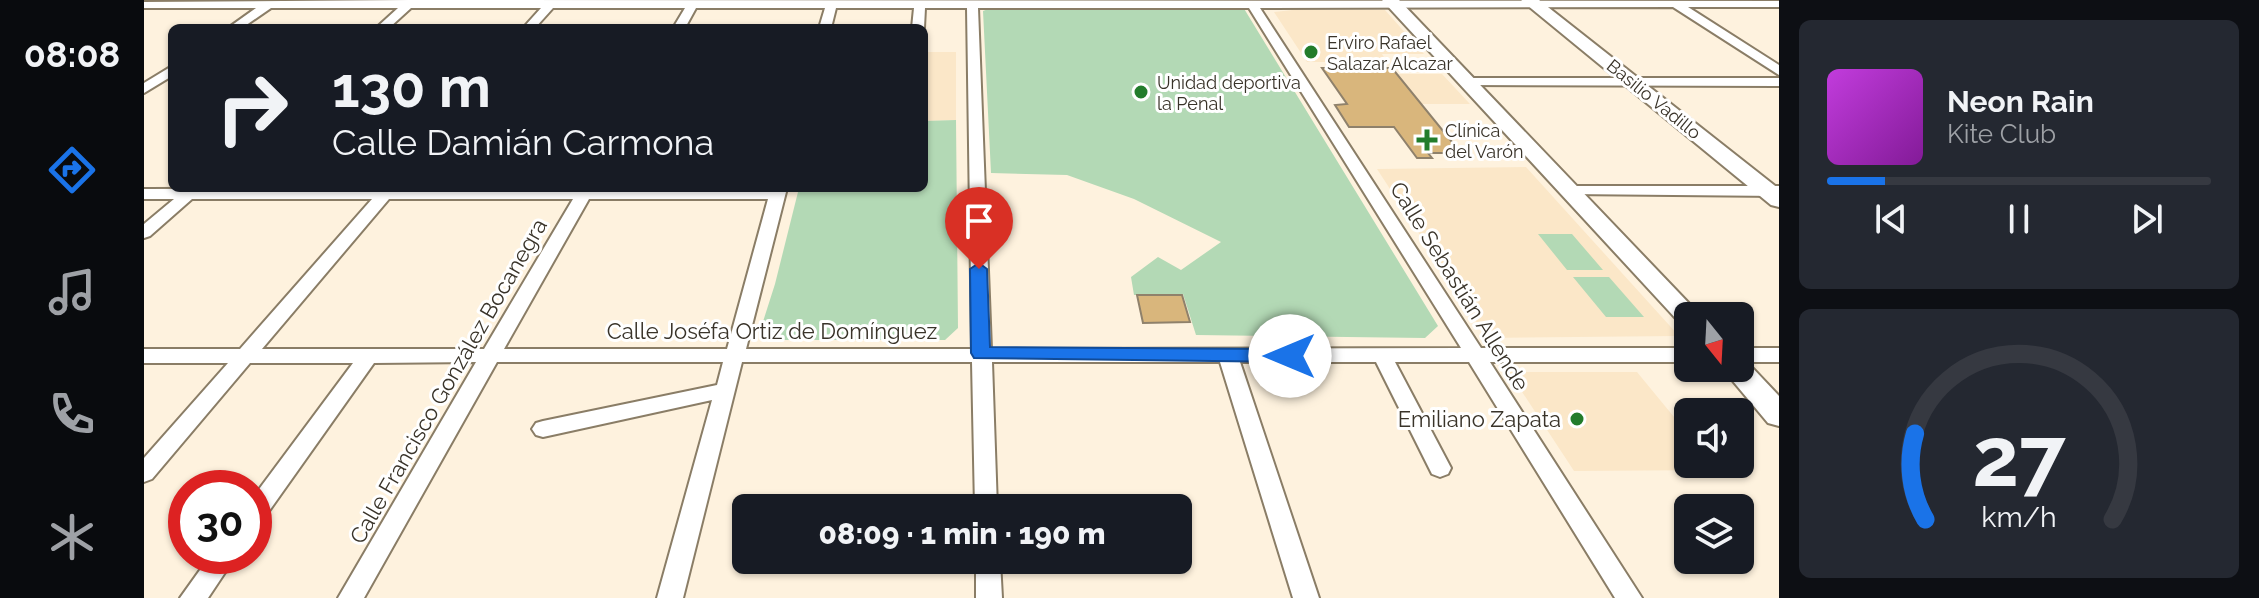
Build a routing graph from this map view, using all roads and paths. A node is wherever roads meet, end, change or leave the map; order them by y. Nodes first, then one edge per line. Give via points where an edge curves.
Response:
1 (272, 2) edge
2 (412, 2) edge
3 (552, 2) edge
4 (694, 2) edge
5 (832, 2) edge
6 (972, 2) edge
7 (1251, 2) edge
8 (1392, 2) edge
9 (1531, 2) edge
10 (1672, 2) edge
11 (920, 4) junction
12 (1779, 4) edge
13 (144, 5) edge
14 (240, 24) edge
15 (387, 24) edge
16 (533, 24) edge
17 (681, 24) edge
18 (826, 24) edge
19 (918, 24) edge
20 (1779, 71) edge
21 (168, 73) edge
22 (1470, 82) junction
23 (1633, 82) junction
24 (1779, 82) edge
25 (168, 84) edge
26 (147, 86) edge
27 (1572, 191) junction
28 (176, 192) edge
29 (191, 192) edge
30 (386, 192) edge
31 (584, 192) edge
32 (778, 192) edge
33 (144, 194) edge
34 (1775, 194) edge
35 (144, 233) edge
36 (1675, 302) edge
37 (981, 353) junction
38 (245, 355) junction
39 (735, 355) junction
40 (1382, 355) junction
41 (1477, 355) junction
42 (1674, 355) edge
43 (1754, 355) edge
44 (1779, 355) edge
45 (144, 356) edge
46 (368, 356) junction
47 (1228, 356) junction
48 (490, 357) junction
49 (1749, 382) edge
50 (726, 390) junction
51 (1779, 415) edge
52 (543, 429) dead end
53 (1440, 468) dead end
54 (144, 473) edge
55 (272, 489) edge
56 (986, 494) edge
57 (211, 574) edge
58 (988, 574) edge
59 (193, 598) edge
60 (351, 598) edge
61 (670, 598) edge
62 (989, 598) edge
63 (1306, 598) edge
64 (1629, 598) edge

1 - 2 street
1 - 13 street
1 - 14 street
2 - 3 street
2 - 15 street
3 - 4 street
3 - 16 street
4 - 5 street
4 - 17 street
5 - 11 street
5 - 18 street
6 - 7 street
6 - 11 street
6 - 37 street
7 - 8 street
7 - 41 street, Calle Sebastián Allende
8 - 9 street
8 - 22 street
9 - 10 street
9 - 23 street, Basilio Vadillo
10 - 12 street
10 - 20 street
11 - 19 street
21 - 26 street
22 - 23 street
22 - 27 street
23 - 24 street
23 - 34 street, Basilio Vadillo
25 - 26 street
27 - 34 street
27 - 36 street
28 - 33 street
29 - 35 street
30 - 38 street
31 - 48 street, Calle Francisco González Bocanegra
32 - 39 street
37 - 39 street, Calle Joséfa Ortiz de Domínguez
37 - 47 street, Calle Joséfa Ortiz de Domínguez
37 - 56 street
38 - 45 street, Calle Joséfa Ortiz de Domínguez
38 - 46 street, Calle Joséfa Ortiz de Domínguez
38 - 54 street
39 - 48 street, Calle Joséfa Ortiz de Domínguez
39 - 50 street
40 - 41 street, Calle Joséfa Ortiz de Domínguez
40 - 47 street, Calle Joséfa Ortiz de Domínguez
40 - 53 street
41 - 42 street, Calle Joséfa Ortiz de Domínguez
41 - 64 street, Calle Sebastián Allende
43 - 44 street
46 - 48 street, Calle Joséfa Ortiz de Domínguez
46 - 55 street
47 - 63 street
48 - 60 street, Calle Francisco González Bocanegra
49 - 51 street
50 - 52 street
50 - 61 street
57 - 59 street
58 - 62 street

